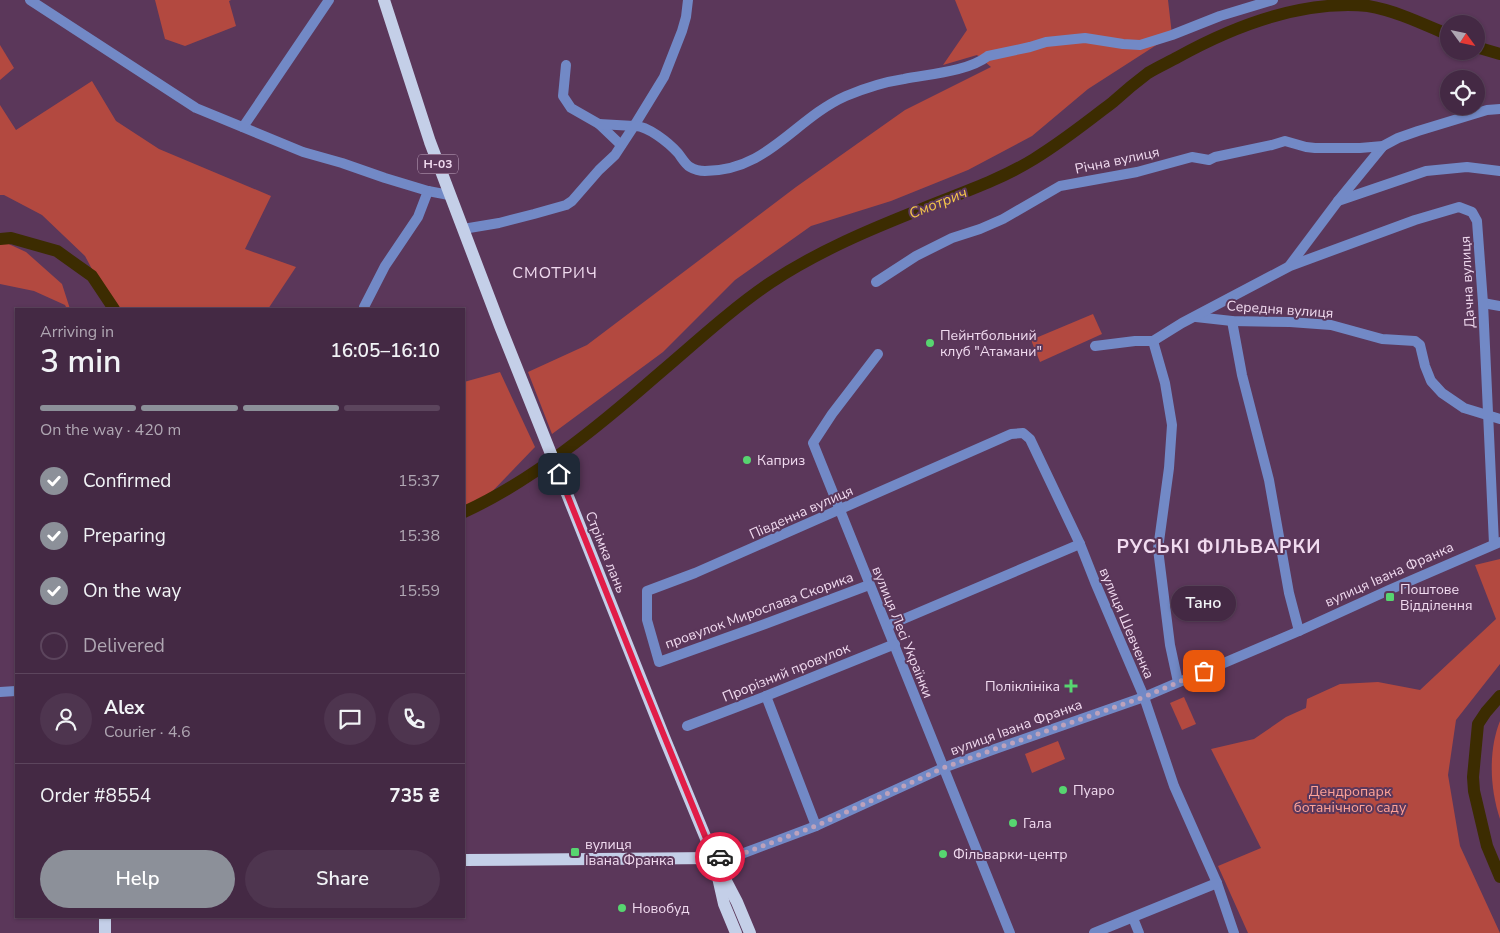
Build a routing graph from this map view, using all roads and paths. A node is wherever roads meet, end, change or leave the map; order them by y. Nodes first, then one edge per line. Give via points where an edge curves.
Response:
1 (30, 0) edge
2 (329, 0) edge
3 (384, 0) edge
4 (688, 0) edge
5 (1273, 0) edge
6 (566, 65) dead end
7 (1500, 109) edge
8 (599, 124) junction
9 (634, 126) junction
10 (243, 127) junction
11 (621, 146) junction
12 (1383, 146) junction
13 (1500, 171) edge
14 (428, 191) junction
15 (449, 195) junction
16 (1338, 201) junction
17 (463, 230) junction
18 (1290, 266) junction
19 (876, 282) dead end
20 (1483, 304) junction
21 (1500, 306) edge
22 (364, 308) dead end
23 (1196, 317) junction
24 (1232, 321) junction
25 (1153, 341) junction
26 (1095, 346) dead end
27 (878, 354) dead end
28 (1488, 415) junction
29 (1500, 419) edge
30 (1030, 439) joint
31 (840, 509) junction
32 (1497, 543) edge
33 (1080, 544) junction
34 (869, 585) junction
35 (887, 626) junction
36 (1299, 631) junction
37 (895, 644) junction
38 (659, 662) joint
39 (1178, 682) junction
40 (15, 691) edge
41 (0, 692) edge
42 (766, 696) junction
43 (1144, 697) junction
44 (687, 726) dead end
45 (943, 768) junction
46 (816, 826) junction
47 (714, 858) junction
48 (465, 860) edge
49 (1217, 883) junction
50 (105, 918) edge
51 (1134, 918) junction
52 (105, 933) edge
53 (736, 933) edge
54 (750, 933) edge
55 (1010, 933) edge
56 (1094, 933) edge
57 (1139, 933) edge
58 (1234, 933) edge

1 - 10 street via 196,108
2 - 10 street
3 - 15 main road, Н-03
4 - 9 street via 682,31 664,77
5 - 9 street via 1140,45 1085,38 1046,42 988,56 939,74 880,84 830,104 767,152 728,168 694,169 646,128
6 - 8 street via 562,96 571,108
7 - 12 street, Річна вулиця via 1418,131
8 - 9 street
8 - 11 street
9 - 11 street
10 - 14 street via 303,152
11 - 17 street via 581,193 566,205
12 - 16 street, Річна вулиця
12 - 19 street, Річна вулиця via 1315,148 1285,140 1209,160 1192,157 1136,172 1060,186 1003,219 916,256
13 - 16 street via 1467,166 1426,171
14 - 15 street
14 - 22 street via 418,217 385,266
15 - 17 main road, Н-03
16 - 18 street, Річна вулиця
17 - 47 main road, Стрімка лань / Н-03
18 - 20 street, Дачна вулиця via 1414,220 1459,207 1472,212 1477,222
18 - 23 street, Середня вулиця
20 - 21 street
20 - 28 street, Дачна вулиця
23 - 24 street, Середня вулиця
23 - 25 street, Середня вулиця
24 - 28 street, Середня вулиця via 1331,325 1382,339 1417,342 1424,366 1436,387 1457,404
24 - 36 street via 1269,480
25 - 26 street, Середня вулиця
25 - 39 street via 1166,383 1172,425 1158,549
27 - 31 street, вулиця Лесі Українки via 813,443
28 - 29 street, Середня вулиця
28 - 32 street, Дачна вулиця
30 - 31 street, Південна вулиця via 1023,433 1011,434
30 - 33 street, вулиця Шевченка
31 - 34 street, вулиця Лесі Українки
31 - 38 street, Південна вулиця via 695,573 647,590 648,620
32 - 36 street, вулиця Івана Франка
33 - 35 street
33 - 43 street, вулиця Шевченка
34 - 35 street, вулиця Лесі Українки
34 - 38 street, провулок Мирослава Скорика
35 - 37 street, вулиця Лесі Українки
36 - 39 street, вулиця Івана Франка
37 - 42 street, Прорізний провулок
37 - 45 street, вулиця Лесі Українки
39 - 43 street, вулиця Івана Франка
40 - 41 street
42 - 44 street, Прорізний провулок
42 - 46 street
43 - 45 street, вулиця Івана Франка
43 - 49 street, вулиця Шевченка via 1174,786
45 - 46 street, вулиця Івана Франка
45 - 55 street, вулиця Лесі Українки
46 - 47 street, вулиця Івана Франка via 736,856
47 - 48 main road, вулиця Івана Франка
47 - 53 main road via 724,904
47 - 54 main road
49 - 51 street
49 - 58 street, вулиця Шевченка
50 - 52 main road
51 - 56 street
51 - 57 street

